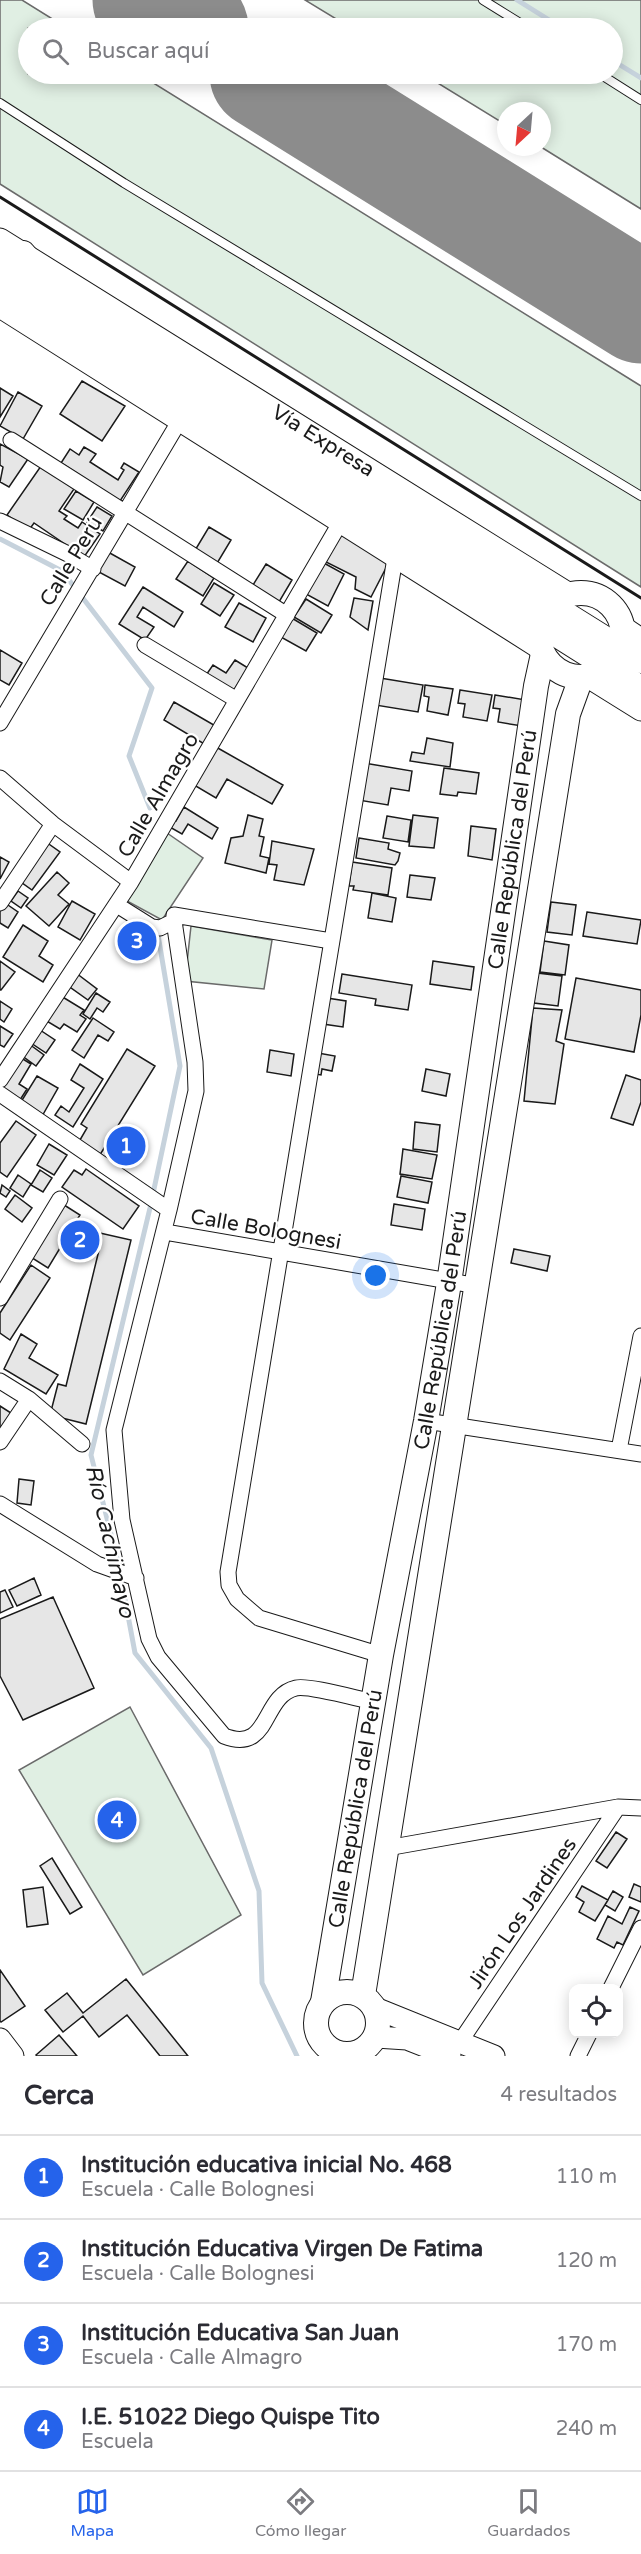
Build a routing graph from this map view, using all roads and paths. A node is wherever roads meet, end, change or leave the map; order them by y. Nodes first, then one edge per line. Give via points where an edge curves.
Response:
1 (483, 0) edge
2 (512, 18) edge
3 (616, 84) edge
4 (641, 100) edge
5 (0, 103) edge
6 (0, 239) edge
7 (23, 253) junction
8 (0, 261) edge
9 (0, 284) edge
10 (0, 305) edge
11 (58, 309) junction
12 (180, 420) junction
13 (11, 440) dead end
14 (641, 496) edge
15 (125, 512) junction
16 (0, 521) edge
17 (340, 524) junction
18 (395, 558) junction
19 (88, 576) junction
20 (287, 615) junction
21 (549, 626) junction
22 (145, 645) dead end
23 (615, 657) edge
24 (641, 688) edge
25 (237, 700) junction
26 (641, 710) edge
27 (0, 723) edge
28 (0, 778) edge
29 (53, 824) junction
30 (131, 882) junction
31 (0, 903) edge
32 (117, 904) junction
33 (162, 925) junction
34 (331, 941) junction
35 (0, 1080) edge
36 (0, 1094) edge
37 (60, 1199) dead end
38 (165, 1207) junction
39 (165, 1232) junction
40 (280, 1252) junction
41 (448, 1282) junction
42 (478, 1286) junction
43 (0, 1298) edge
44 (641, 1336) edge
45 (0, 1381) edge
46 (29, 1399) junction
47 (426, 1421) junction
48 (453, 1425) junction
49 (0, 1442) edge
50 (82, 1444) dead end
51 (619, 1450) junction
52 (641, 1454) edge
53 (0, 1504) edge
54 (132, 1577) junction
55 (381, 1655) junction
56 (374, 1702) junction
57 (618, 1807) junction
58 (641, 1808) edge
59 (387, 1848) junction
60 (641, 1928) edge
61 (613, 1984) edge
62 (323, 2002) junction
63 (369, 2002) junction
64 (587, 2038) edge
65 (0, 2039) edge
66 (372, 2046) edge
67 (455, 2049) edge
68 (331, 2052) edge
69 (13, 2056) edge
70 (494, 2056) edge
71 (578, 2056) edge

1 - 2 lane
3 - 4 lane
5 - 14 lane via 124,183
6 - 7 main road, Vía Expresa
7 - 11 main road
7 - 21 main road, Vía Expresa
8 - 11 main road, Vía Expresa
9 - 11 main road, Vía Expresa
10 - 11 main road
10 - 12 main road, Vía Expresa
11 - 21 main road, Vía Expresa
12 - 15 street, Calle Perú
12 - 17 main road, Vía Expresa
13 - 15 street
15 - 19 street, Calle Perú
15 - 20 street
16 - 19 street via 68,554
17 - 18 main road, Vía Expresa
17 - 20 street, Calle Almagro
18 - 21 main road, Vía Expresa
18 - 34 street
19 - 27 street, Calle Perú
20 - 25 street, Calle Almagro
21 - 23 main road, Vía Expresa
21 - 23 main road, Vía Expresa via 559,671
21 - 41 main road, Calle República del Perú via 536,686
22 - 25 street
23 - 24 main road, Vía Expresa
23 - 26 main road, Vía Expresa
23 - 42 main road, Calle República del Perú via 568,714
25 - 30 street, Calle Almagro
28 - 29 street
29 - 30 street
29 - 31 street
30 - 32 street, Calle Almagro
32 - 33 street
32 - 35 street, Calle Almagro
33 - 34 street via 174,915
33 - 38 street, Calle Bolognesi via 195,1062 196,1091
34 - 40 street
36 - 38 street
37 - 43 street
38 - 39 street, Calle Bolognesi
39 - 40 street, Calle Bolognesi
39 - 54 street via 114,1430
40 - 41 street, Calle Bolognesi
40 - 55 street via 229,1585 237,1599 259,1618
41 - 42 street, Calle Bolognesi
41 - 47 main road, Calle República del Perú
42 - 48 main road, Calle República del Perú
44 - 51 street
45 - 46 street
46 - 49 street
46 - 50 street
47 - 48 street
47 - 55 main road, Calle República del Perú
48 - 51 street
48 - 59 main road, Calle República del Perú
51 - 52 street
53 - 54 street via 110,1571
54 - 56 street via 149,1639 158,1656 224,1736 247,1740 260,1730 282,1694 298,1687
55 - 56 main road, Calle República del Perú
56 - 62 main road, Calle República del Perú
57 - 58 street
57 - 59 street
57 - 67 street, Jirón Los Jardines
59 - 63 main road, Calle República del Perú
60 - 61 street
62 - 63 main road via 342,1992
62 - 68 main road via 316,2026
63 - 66 main road via 379,2027
63 - 67 main road
64 - 71 street
65 - 69 main road
66 - 67 main road via 407,2039
66 - 68 main road via 356,2053
67 - 70 main road

